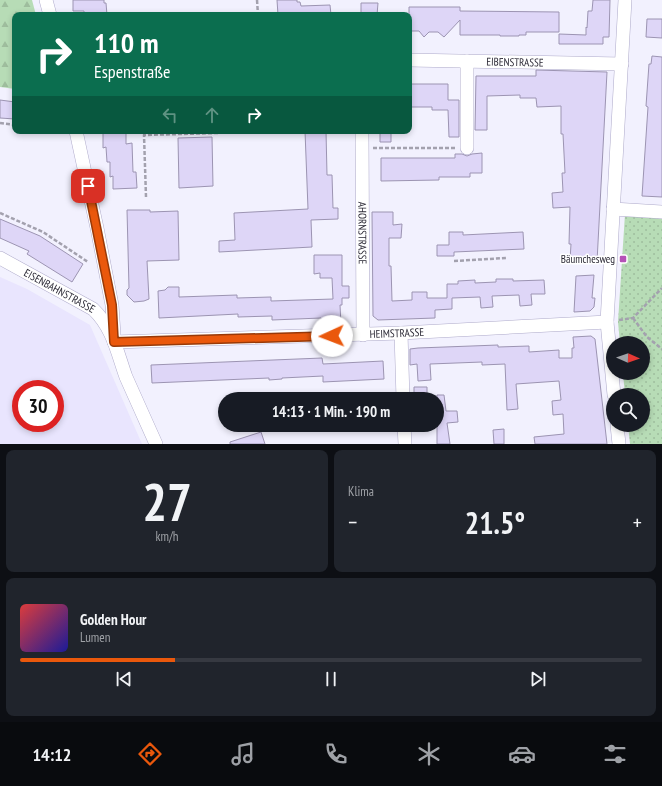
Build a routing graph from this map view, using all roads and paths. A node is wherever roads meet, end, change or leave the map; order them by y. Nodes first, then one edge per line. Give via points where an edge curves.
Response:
1 (46, 0) edge
2 (257, 0) edge
3 (625, 0) edge
4 (49, 12) edge
5 (258, 12) edge
6 (412, 60) edge
7 (467, 61) junction
8 (622, 64) junction
9 (0, 123) edge
10 (12, 125) edge
11 (77, 134) edge
12 (193, 134) edge
13 (362, 134) edge
14 (362, 148) junction
15 (468, 148) joint
16 (146, 197) dead end
17 (613, 209) junction
18 (662, 212) edge
19 (0, 214) edge
20 (0, 258) edge
21 (506, 258) dead end
22 (454, 260) dead end
23 (88, 262) dead end
24 (662, 288) edge
25 (607, 322) junction
26 (401, 333) junction
27 (363, 335) junction
28 (114, 342) junction
29 (662, 349) edge
30 (613, 388) edge
31 (404, 392) edge
32 (404, 432) edge
33 (618, 432) edge
34 (156, 444) edge
35 (405, 444) edge
36 (619, 444) edge

1 - 4 street
2 - 5 path
3 - 8 street
6 - 7 street, EIBENSTRASSE
7 - 8 street, EIBENSTRASSE
7 - 15 street
8 - 17 street
9 - 10 path
11 - 28 street via 112,305
12 - 16 path via 144,136
13 - 14 street, AHORNSTRASSE
14 - 15 path
14 - 27 street, AHORNSTRASSE
17 - 18 street
17 - 25 street
19 - 23 path via 43,232
20 - 28 street, EISENBAHNSTRASSE via 93,309 108,326
21 - 22 path
24 - 29 path via 633,318 647,337
25 - 26 street, HEIMSTRASSE
25 - 30 street
26 - 27 street, HEIMSTRASSE
26 - 31 street
27 - 28 street, HEIMSTRASSE
28 - 34 street, EISENBAHNSTRASSE
32 - 35 street
33 - 36 street

